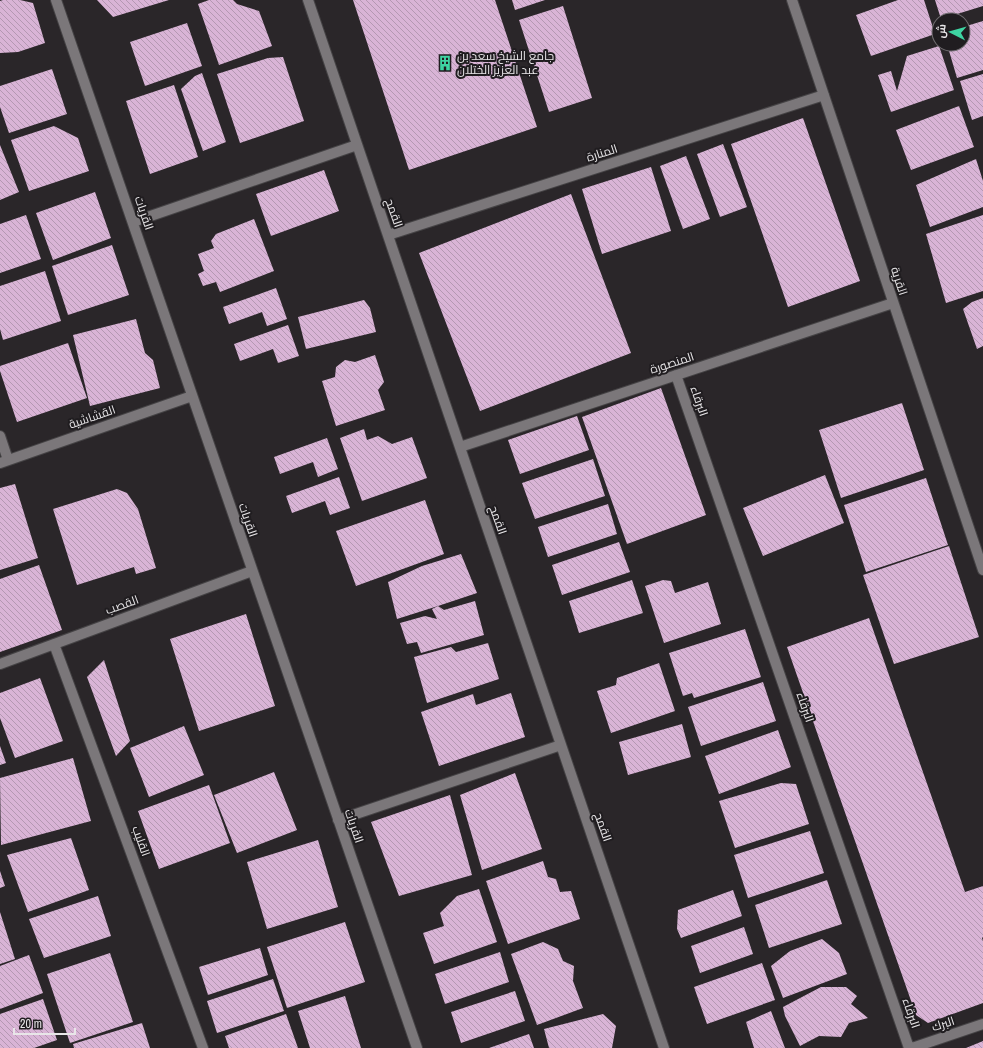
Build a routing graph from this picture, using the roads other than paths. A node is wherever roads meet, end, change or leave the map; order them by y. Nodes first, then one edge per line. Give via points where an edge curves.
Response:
1 (56, 0) edge
2 (308, 0) edge
3 (795, 1) edge
4 (824, 95) junction
5 (357, 145) junction
6 (133, 222) junction
7 (388, 235) junction
8 (893, 303) junction
9 (676, 375) junction
10 (192, 396) junction
11 (0, 436) edge
12 (460, 446) junction
13 (4, 461) edge
14 (983, 570) edge
15 (252, 572) junction
16 (54, 644) junction
17 (0, 664) edge
18 (562, 745) junction
19 (338, 820) junction
20 (983, 1024) edge
21 (204, 1048) edge
22 (416, 1048) edge
23 (664, 1048) edge
24 (910, 1048) edge

1 - 6 street, القريات
2 - 5 street, القمح
3 - 4 street, القرية
4 - 7 street, المنارة
4 - 8 street, القرية
5 - 6 street
5 - 7 street, القمح
6 - 10 street, القريات
7 - 12 street, القمح
8 - 9 street, المنصورة
8 - 14 street, القرية
9 - 12 street, المنصورة
9 - 24 street, البرقاء
10 - 13 street, القشاشية
10 - 15 street, القريات
11 - 13 street
12 - 18 street, القمح
15 - 16 street, القصب
15 - 19 street, القريات
16 - 17 street, القصب
16 - 21 street, القليب
18 - 19 street
18 - 23 street, القمح
19 - 22 street, القريات
20 - 24 street, البرك

